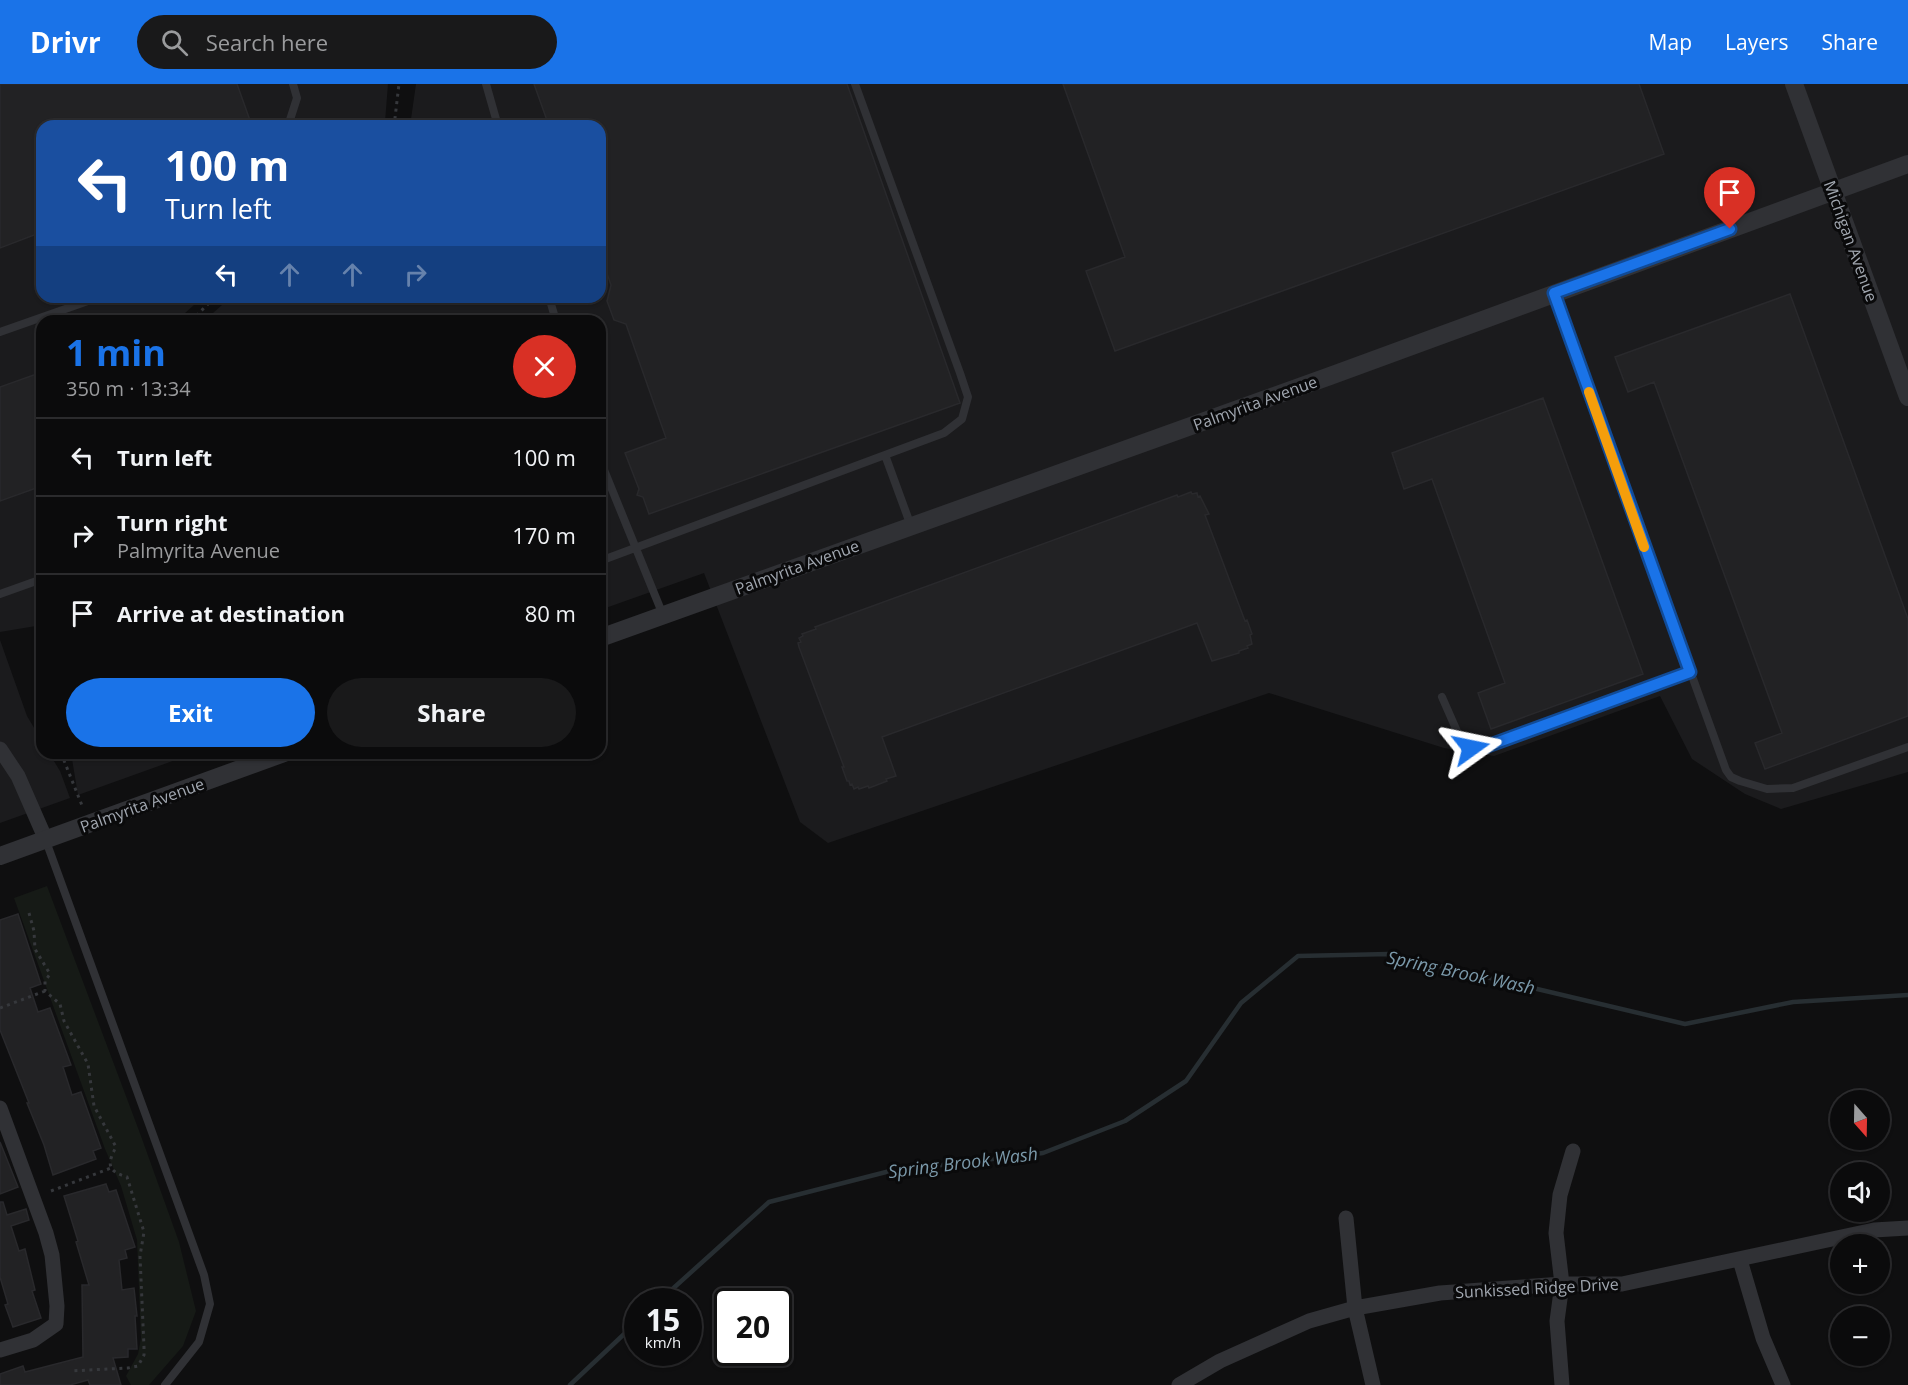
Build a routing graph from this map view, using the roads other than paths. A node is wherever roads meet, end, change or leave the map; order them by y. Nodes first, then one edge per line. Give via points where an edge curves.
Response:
1 (293, 84) edge
2 (486, 84) edge
3 (855, 84) edge
4 (1794, 84) edge
5 (290, 120) edge
6 (496, 120) edge
7 (1908, 164) edge
8 (1832, 191) junction
9 (1554, 293) junction
10 (80, 303) edge
11 (48, 315) edge
12 (36, 320) edge
13 (0, 333) edge
14 (1908, 397) edge
15 (885, 455) junction
16 (606, 475) edge
17 (911, 526) junction
18 (635, 549) junction
19 (606, 559) edge
20 (36, 581) edge
21 (0, 594) edge
22 (663, 615) junction
23 (606, 636) edge
24 (1690, 672) junction
25 (1442, 697) dead end
26 (1908, 747) edge
27 (0, 749) edge
28 (268, 759) edge
29 (46, 840) junction
30 (0, 856) edge
31 (0, 1108) edge
32 (1573, 1151) dead end
33 (1346, 1218) dead end
34 (1908, 1228) edge
35 (1740, 1260) junction
36 (1562, 1284) junction
37 (1355, 1308) junction
38 (0, 1350) edge
39 (165, 1385) edge
40 (1179, 1385) edge
41 (1372, 1385) edge
42 (1562, 1385) edge
43 (1783, 1385) edge

1 - 5 lane via 297,98
2 - 6 lane
3 - 15 lane via 968,397 962,419 944,433
4 - 8 street, Michigan Avenue
7 - 8 street, Palmyrita Avenue
8 - 9 street, Palmyrita Avenue
8 - 14 street, Michigan Avenue
9 - 17 street, Palmyrita Avenue
9 - 24 lane
10 - 11 lane
12 - 13 lane
15 - 17 lane
15 - 18 lane
16 - 18 lane
17 - 22 street, Palmyrita Avenue
18 - 19 lane
18 - 22 lane
20 - 21 lane
22 - 23 street, Palmyrita Avenue
24 - 25 lane via 1482,748 1471,748 1460,738
24 - 26 lane via 1726,770 1740,781 1767,789 1793,788
27 - 29 street via 18,776
28 - 29 street, Palmyrita Avenue
29 - 30 street, Palmyrita Avenue
29 - 39 lane via 204,1275 210,1304 199,1342
31 - 38 street via 46,1233 57,1306 56,1324 33,1340
32 - 36 street via 1560,1196 1556,1233
33 - 37 street
34 - 35 street, Sunkissed Ridge Drive via 1874,1230
35 - 36 street, Sunkissed Ridge Drive via 1622,1284
35 - 43 street via 1763,1338
36 - 37 street, Sunkissed Ridge Drive via 1440,1293
36 - 42 street via 1557,1321
37 - 40 street, Sunkissed Ridge Drive via 1309,1321 1220,1361
37 - 41 street

